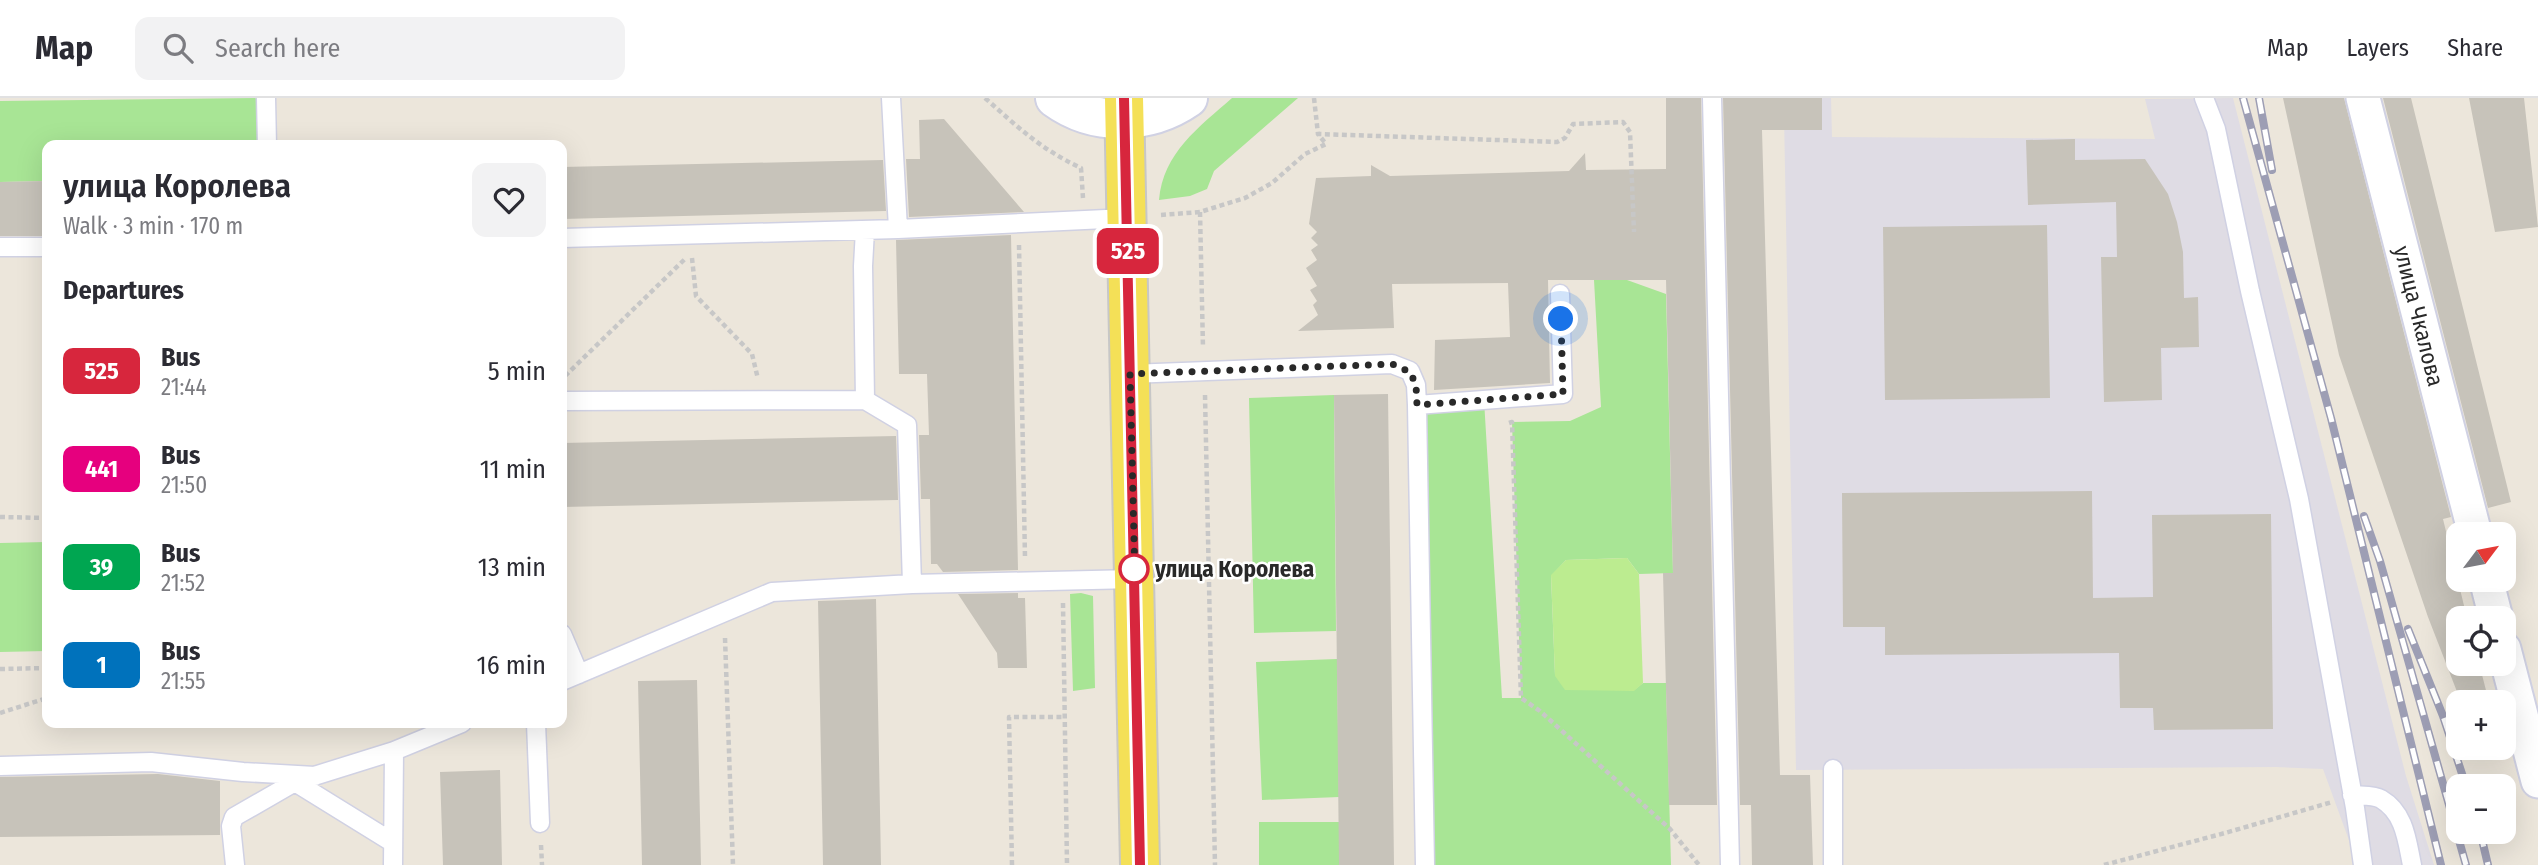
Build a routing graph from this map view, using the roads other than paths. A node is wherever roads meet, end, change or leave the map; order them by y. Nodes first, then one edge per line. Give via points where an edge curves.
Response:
1 (266, 98) edge
2 (891, 98) edge
3 (1055, 98) edge
4 (1188, 98) edge
5 (1712, 98) edge
6 (2204, 98) edge
7 (2363, 98) edge
8 (1124, 109) edge
9 (267, 140) edge
10 (1127, 218) junction
11 (898, 229) junction
12 (865, 230) junction
13 (567, 238) edge
14 (0, 247) edge
15 (42, 247) edge
16 (1560, 294) dead end
17 (1130, 374) junction
18 (865, 400) junction
19 (567, 401) edge
20 (1417, 405) junction
21 (2472, 522) edge
22 (1135, 579) junction
23 (912, 584) junction
24 (567, 646) edge
25 (579, 674) junction
26 (2511, 676) edge
27 (567, 679) edge
28 (451, 728) edge
29 (536, 728) edge
30 (394, 751) junction
31 (0, 766) edge
32 (1833, 769) dead end
33 (315, 776) junction
34 (2538, 781) edge
35 (295, 782) junction
36 (2352, 795) junction
37 (540, 823) dead end
38 (392, 842) junction
39 (235, 865) edge
40 (393, 865) edge
41 (1140, 865) edge
42 (1425, 865) edge
43 (1730, 865) edge
44 (1833, 865) edge
45 (2363, 865) edge
46 (2412, 865) edge

1 - 9 lane
2 - 11 lane
3 - 8 main road via 1099,117
4 - 8 main road via 1161,113
5 - 43 lane
6 - 36 lane via 2216,129 2299,499
7 - 21 street, улица Чкалова
8 - 10 main road
10 - 11 lane
10 - 17 main road
11 - 12 lane
12 - 13 lane
12 - 18 lane
14 - 15 lane
16 - 20 lane via 1563,394
17 - 20 lane via 1392,364 1410,372
17 - 22 main road
18 - 19 lane
18 - 23 lane via 907,425
20 - 42 lane
22 - 23 lane
22 - 41 main road
23 - 25 lane via 772,592
24 - 25 lane
25 - 27 lane
26 - 34 street
28 - 30 lane
29 - 37 lane
30 - 33 lane
30 - 38 lane
31 - 33 lane via 151,762
32 - 44 lane
33 - 35 lane
35 - 38 lane
35 - 39 lane via 234,817
36 - 45 lane
36 - 46 lane via 2379,798 2397,813
38 - 40 lane

